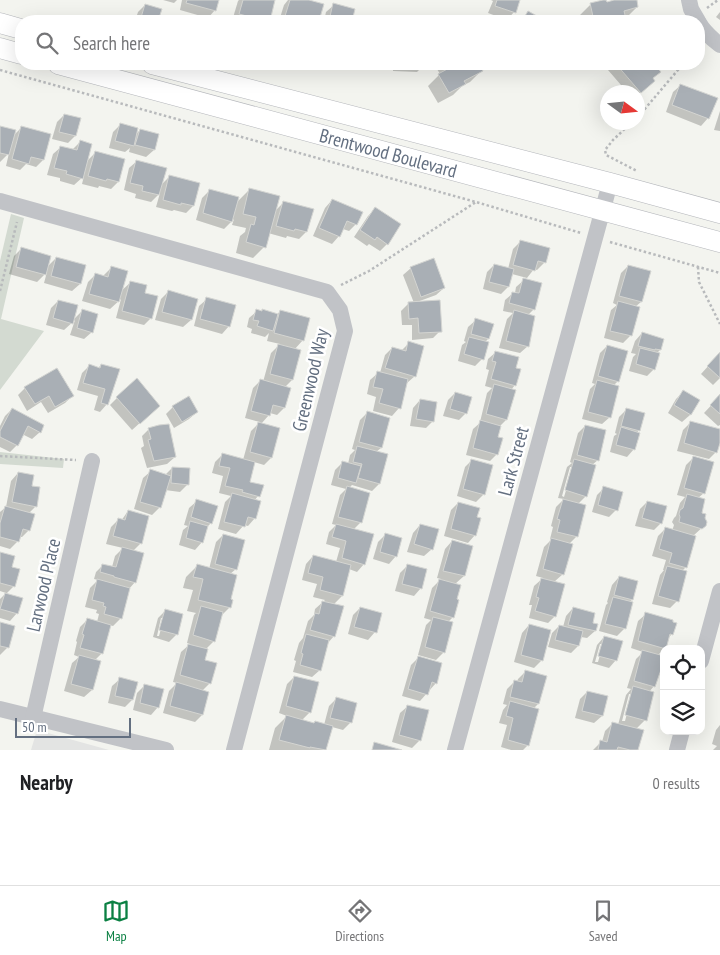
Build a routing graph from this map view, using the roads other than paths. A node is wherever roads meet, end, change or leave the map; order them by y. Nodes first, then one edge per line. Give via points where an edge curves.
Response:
1 (689, 0) edge
2 (697, 15) edge
3 (0, 23) edge
4 (15, 27) edge
5 (705, 32) edge
6 (720, 45) edge
7 (0, 48) edge
8 (15, 52) edge
9 (80, 70) edge
10 (175, 70) edge
11 (610, 183) junction
12 (0, 201) edge
13 (602, 210) junction
14 (720, 213) edge
15 (720, 242) edge
16 (92, 461) road end
17 (720, 591) edge
18 (705, 646) edge
19 (0, 709) edge
20 (33, 718) junction
21 (681, 735) edge
22 (166, 750) edge
23 (234, 750) edge
24 (455, 750) edge
25 (677, 750) edge

1 - 2 street
3 - 4 main road
5 - 6 street
7 - 8 main road
9 - 13 main road, Brentwood Boulevard
10 - 11 main road, Brentwood Boulevard
11 - 13 street, Lark Street
11 - 14 main road, Brentwood Boulevard
12 - 23 street, Greenwood Way via 327,292 340,310 345,332
13 - 15 main road, Brentwood Boulevard
13 - 24 street, Lark Street
16 - 20 street, Larwood Place
17 - 18 street
19 - 20 street
20 - 22 street
21 - 25 street

